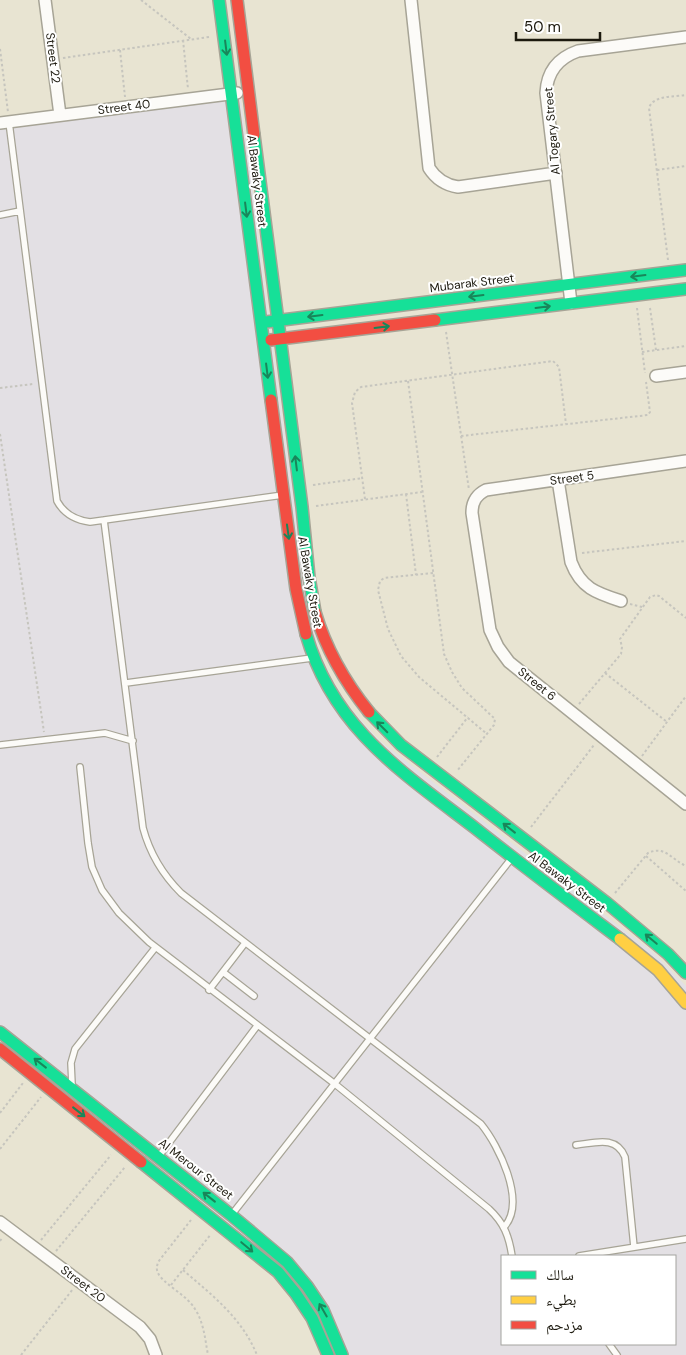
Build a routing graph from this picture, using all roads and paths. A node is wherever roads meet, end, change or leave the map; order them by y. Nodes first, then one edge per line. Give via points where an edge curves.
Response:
1 (46, 0) edge
2 (141, 0) edge
3 (219, 0) edge
4 (237, 0) edge
5 (411, 0) edge
6 (224, 35) junction
7 (686, 37) edge
8 (191, 39) junction
9 (183, 40) junction
10 (0, 49) edge
11 (120, 49) junction
12 (53, 59) junction
13 (1, 68) edge
14 (249, 92) junction
15 (232, 94) junction
16 (686, 95) edge
17 (189, 99) junction
18 (126, 107) junction
19 (60, 115) junction
20 (5, 122) edge
21 (686, 166) edge
22 (657, 170) junction
23 (556, 173) junction
24 (20, 211) junction
25 (0, 215) edge
26 (686, 270) edge
27 (669, 272) junction
28 (569, 285) junction
29 (686, 290) edge
30 (648, 294) junction
31 (635, 296) junction
32 (571, 304) junction
33 (444, 319) junction
34 (278, 321) junction
35 (261, 323) junction
36 (280, 339) junction
37 (264, 341) junction
38 (686, 346) edge
39 (656, 350) junction
40 (642, 352) junction
41 (686, 372) edge
42 (452, 375) junction
43 (656, 376) dead end
44 (408, 381) junction
45 (43, 383) junction
46 (0, 388) edge
47 (566, 424) junction
48 (0, 434) edge
49 (461, 436) junction
50 (686, 461) edge
51 (362, 478) junction
52 (558, 480) junction
53 (299, 487) junction
54 (422, 492) junction
55 (406, 494) junction
56 (469, 494) dead end
57 (283, 495) junction
58 (365, 499) junction
59 (302, 508) junction
60 (472, 512) joint
61 (104, 520) junction
62 (686, 541) edge
63 (570, 554) junction
64 (433, 573) junction
65 (416, 575) junction
66 (621, 601) dead end
67 (686, 618) edge
68 (313, 658) junction
69 (605, 673) junction
70 (126, 683) junction
71 (686, 696) edge
72 (572, 712) junction
73 (468, 717) junction
74 (667, 722) junction
75 (487, 734) junction
76 (601, 736) junction
77 (45, 739) junction
78 (133, 741) junction
79 (0, 745) edge
80 (636, 764) junction
81 (80, 767) dead end
82 (429, 767) junction
83 (449, 782) junction
84 (686, 804) edge
85 (522, 838) junction
86 (646, 856) junction
87 (512, 858) junction
88 (686, 866) edge
89 (686, 891) edge
90 (607, 903) junction
91 (245, 943) junction
92 (155, 948) junction
93 (223, 972) junction
94 (686, 973) edge
95 (209, 990) junction
96 (254, 996) dead end
97 (686, 1003) edge
98 (257, 1026) junction
99 (0, 1032) edge
100 (371, 1039) junction
101 (0, 1049) edge
102 (31, 1074) junction
103 (56, 1076) junction
104 (335, 1084) junction
105 (48, 1088) junction
106 (72, 1089) junction
107 (0, 1113) edge
108 (120, 1144) junction
109 (576, 1145) dead end
110 (0, 1149) edge
111 (134, 1156) junction
112 (158, 1157) junction
113 (200, 1209) junction
114 (231, 1215) junction
115 (0, 1222) edge
116 (221, 1225) junction
117 (505, 1226) junction
118 (686, 1239) edge
119 (634, 1247) junction
120 (34, 1248) junction
121 (512, 1255) edge
122 (585, 1255) edge
123 (50, 1259) junction
124 (183, 1270) junction
125 (78, 1281) junction
126 (171, 1285) junction
127 (21, 1355) edge
128 (156, 1355) edge
129 (208, 1355) edge
130 (257, 1355) edge
131 (328, 1355) edge
132 (342, 1355) edge

1 - 12 street, Street 22
2 - 8 path
3 - 6 street, Al Bawaky Street
4 - 14 street, Al Bawaky Street
5 - 23 street via 432,173 441,182 458,187
6 - 8 path
6 -> 15 street, Al Bawaky Street
7 - 23 street, Al Togary Street via 578,51 557,63 549,77 546,93
8 - 9 path
9 - 11 path
9 - 17 path
10 - 13 path
11 - 12 path
11 - 18 path
12 - 19 street, Street 22
13 - 20 path
14 - 15 street, Street 40
14 - 34 street, Al Bawaky Street
15 - 17 street, Street 40
15 -> 35 street, Al Bawaky Street
16 - 22 path via 654,100 650,104
17 - 18 street, Street 40
18 - 19 street, Street 40
19 - 20 street, Street 40
20 - 24 lane
21 - 22 path
22 - 27 path
23 - 28 street, Al Togary Street
24 - 25 lane
24 - 45 lane
26 - 27 street, Mubarak Street
27 -> 28 street, Mubarak Street
28 - 32 street, Al Togary Street
28 -> 34 street, Mubarak Street
29 - 30 street
30 - 31 street
30 - 39 path
31 - 32 street
31 - 40 path
33 -> 32 street
36 -> 33 street
33 - 42 path
34 - 35 street, Mubarak Street
34 - 36 street, Al Bawaky Street
35 - 37 street, Al Bawaky Street
36 - 37 street
53 -> 36 street, Al Bawaky Street
37 -> 57 street, Al Bawaky Street
38 - 39 path
39 - 40 path
40 - 47 path via 649,414
41 - 43 street
42 - 44 path
42 - 47 path via 553,361 558,367
42 - 49 path
44 - 51 path via 362,387 353,396
44 - 54 path
45 - 46 path
45 - 61 lane via 57,501 75,518 90,522
47 - 49 path
48 - 77 path
49 - 56 path
50 - 52 street, Street 5
51 - 53 path
51 - 58 path
52 - 60 street, Street 5 via 486,490 476,498
52 - 63 street
53 - 59 street, Al Bawaky Street
54 - 55 path
54 - 64 path
55 - 58 path
55 - 65 path
57 - 61 lane
57 -> 68 street, Al Bawaky Street via 301,617
58 - 59 path
82 -> 59 street, Al Bawaky Street via 382,728 358,701 335,664 321,631 310,588
60 - 72 street, Street 6 via 494,639 509,662
61 - 70 lane
62 - 63 path
63 - 66 street via 573,569 587,586 600,595
64 - 65 path
64 - 75 path via 444,654 462,688 494,716 495,722
65 - 73 path via 384,578 379,583 378,590 392,638 412,671
67 - 69 path via 659,596 650,596 620,639 621,654
68 - 70 lane
68 - 87 street, Al Bawaky Street via 333,697 368,742
69 - 72 path
69 - 74 path
70 - 78 lane
71 - 74 path
72 - 76 street, Street 6
73 - 75 path
73 - 82 path
74 - 80 path
75 - 83 path
76 - 80 street, Street 6
76 - 85 path
77 - 78 lane via 105,733
77 - 79 lane
78 - 91 lane via 143,828 157,864 181,893
80 - 84 street, Street 6
81 - 92 lane via 89,855 97,879 114,908
82 - 83 street, Al Bawaky Street
85 -> 83 street, Al Bawaky Street
85 - 90 street, Al Bawaky Street
86 - 88 path via 656,850 665,851
86 - 89 path
86 - 90 path
87 - 97 street, Al Bawaky Street via 641,955
87 - 100 lane
94 -> 90 street, Al Bawaky Street
91 - 93 lane
91 - 100 lane
92 - 95 lane
92 - 106 lane via 75,1050 71,1063
93 - 95 lane
93 - 96 lane
95 - 98 lane
98 - 104 lane
98 - 112 lane
103 -> 99 street, Al Merour Street
100 - 104 lane
100 - 117 lane via 488,1132 503,1161 512,1201 512,1212
101 - 102 street
102 - 105 street
102 - 107 path
103 - 105 street
103 - 106 street, Al Merour Street
104 - 114 lane
104 - 117 lane via 489,1209
105 -> 108 street
105 - 110 path
106 - 112 street, Al Merour Street
108 - 111 street
108 - 120 path
109 - 119 lane via 604,1141 616,1144 623,1152
111 - 113 street
111 - 123 path
114 -> 112 street, Al Merour Street
113 - 116 street
113 - 126 path via 158,1262 158,1273
114 - 116 street
132 -> 114 street, Al Merour Street via 326,1317 307,1286 287,1262
115 - 120 street, Street 20
116 - 124 path
116 -> 131 street via 278,1272 312,1318
117 - 121 lane
118 - 119 lane
119 - 122 lane
120 - 123 street, Street 20
123 - 125 street, Street 20
124 - 126 path
124 - 130 path via 228,1310 250,1339
125 - 127 path
125 - 128 street, Street 20 via 140,1327 150,1339
126 - 129 path via 196,1311 203,1326

